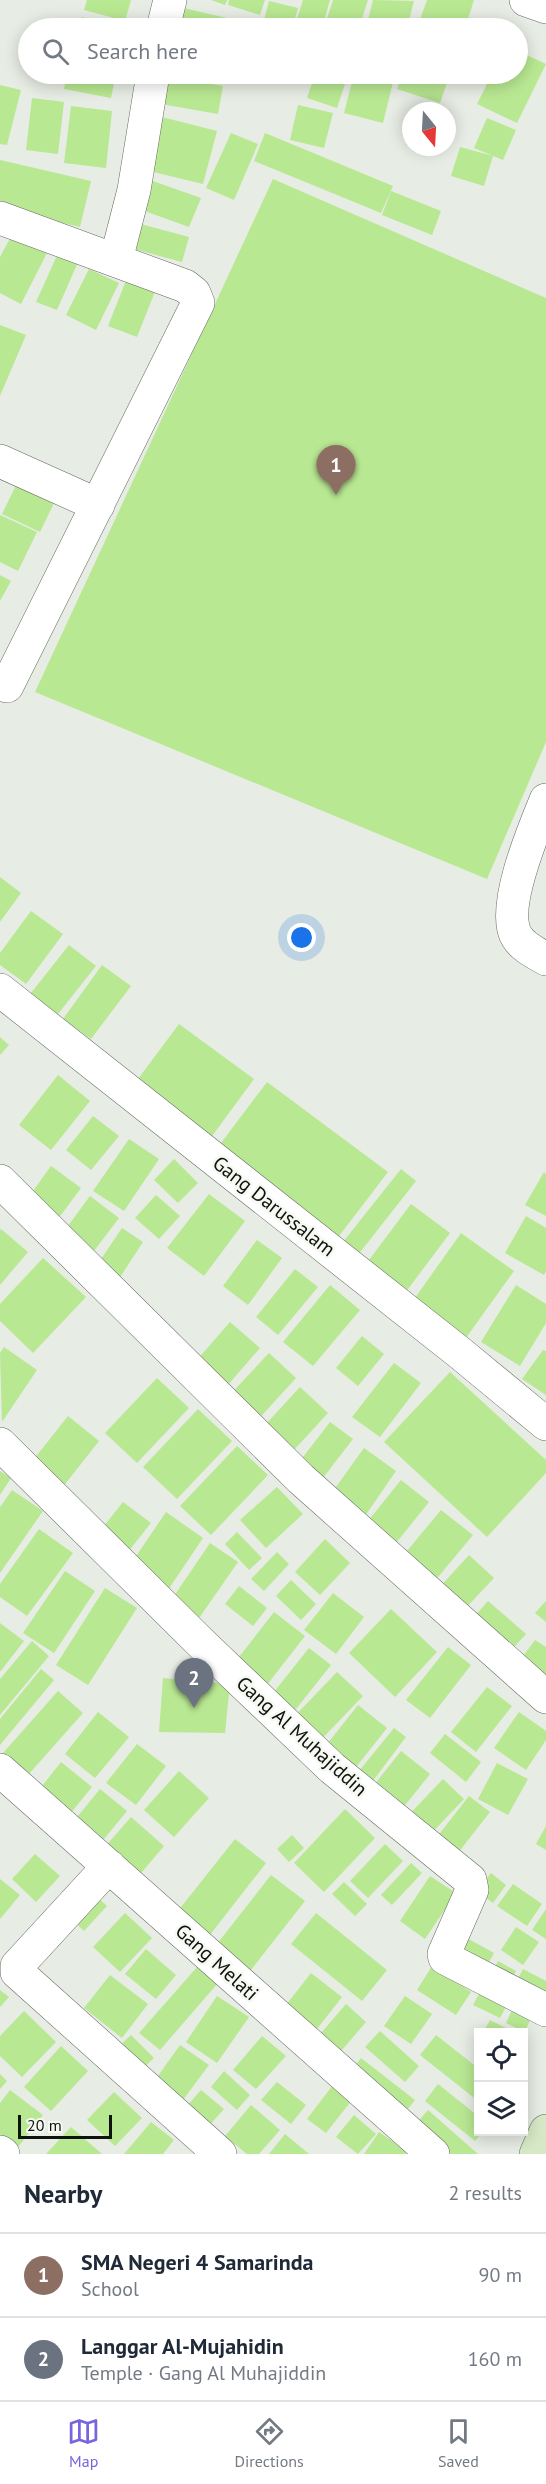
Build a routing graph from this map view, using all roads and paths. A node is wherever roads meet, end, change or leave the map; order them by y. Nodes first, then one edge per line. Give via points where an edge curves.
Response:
1 (170, 0) edge
2 (526, 0) edge
3 (546, 7) edge
4 (166, 18) edge
5 (151, 84) edge
6 (0, 218) edge
7 (116, 260) junction
8 (0, 461) edge
9 (98, 505) junction
10 (2, 690) edge
11 (546, 800) edge
12 (546, 959) edge
13 (0, 990) edge
14 (0, 1181) edge
15 (543, 1413) edge
16 (0, 1444) edge
17 (546, 1697) edge
18 (0, 1770) edge
19 (108, 1866) junction
20 (546, 2010) edge
21 (546, 2131) edge
22 (220, 2154) edge
23 (433, 2154) edge
24 (536, 2154) edge

1 - 4 street
2 - 3 street
5 - 7 street via 134,190
6 - 7 street
7 - 9 street via 185,286 198,303
8 - 9 street
9 - 10 street
11 - 12 street via 516,883 512,915 518,939
13 - 15 street, Gang Darussalam
14 - 17 street via 301,1479
16 - 20 street, Gang Al Muhajiddin via 332,1768 470,1880 472,1890 445,1959
18 - 19 street, Gang Melati
19 - 22 street via 17,1966 16,1972
19 - 23 street, Gang Melati
21 - 24 main road

